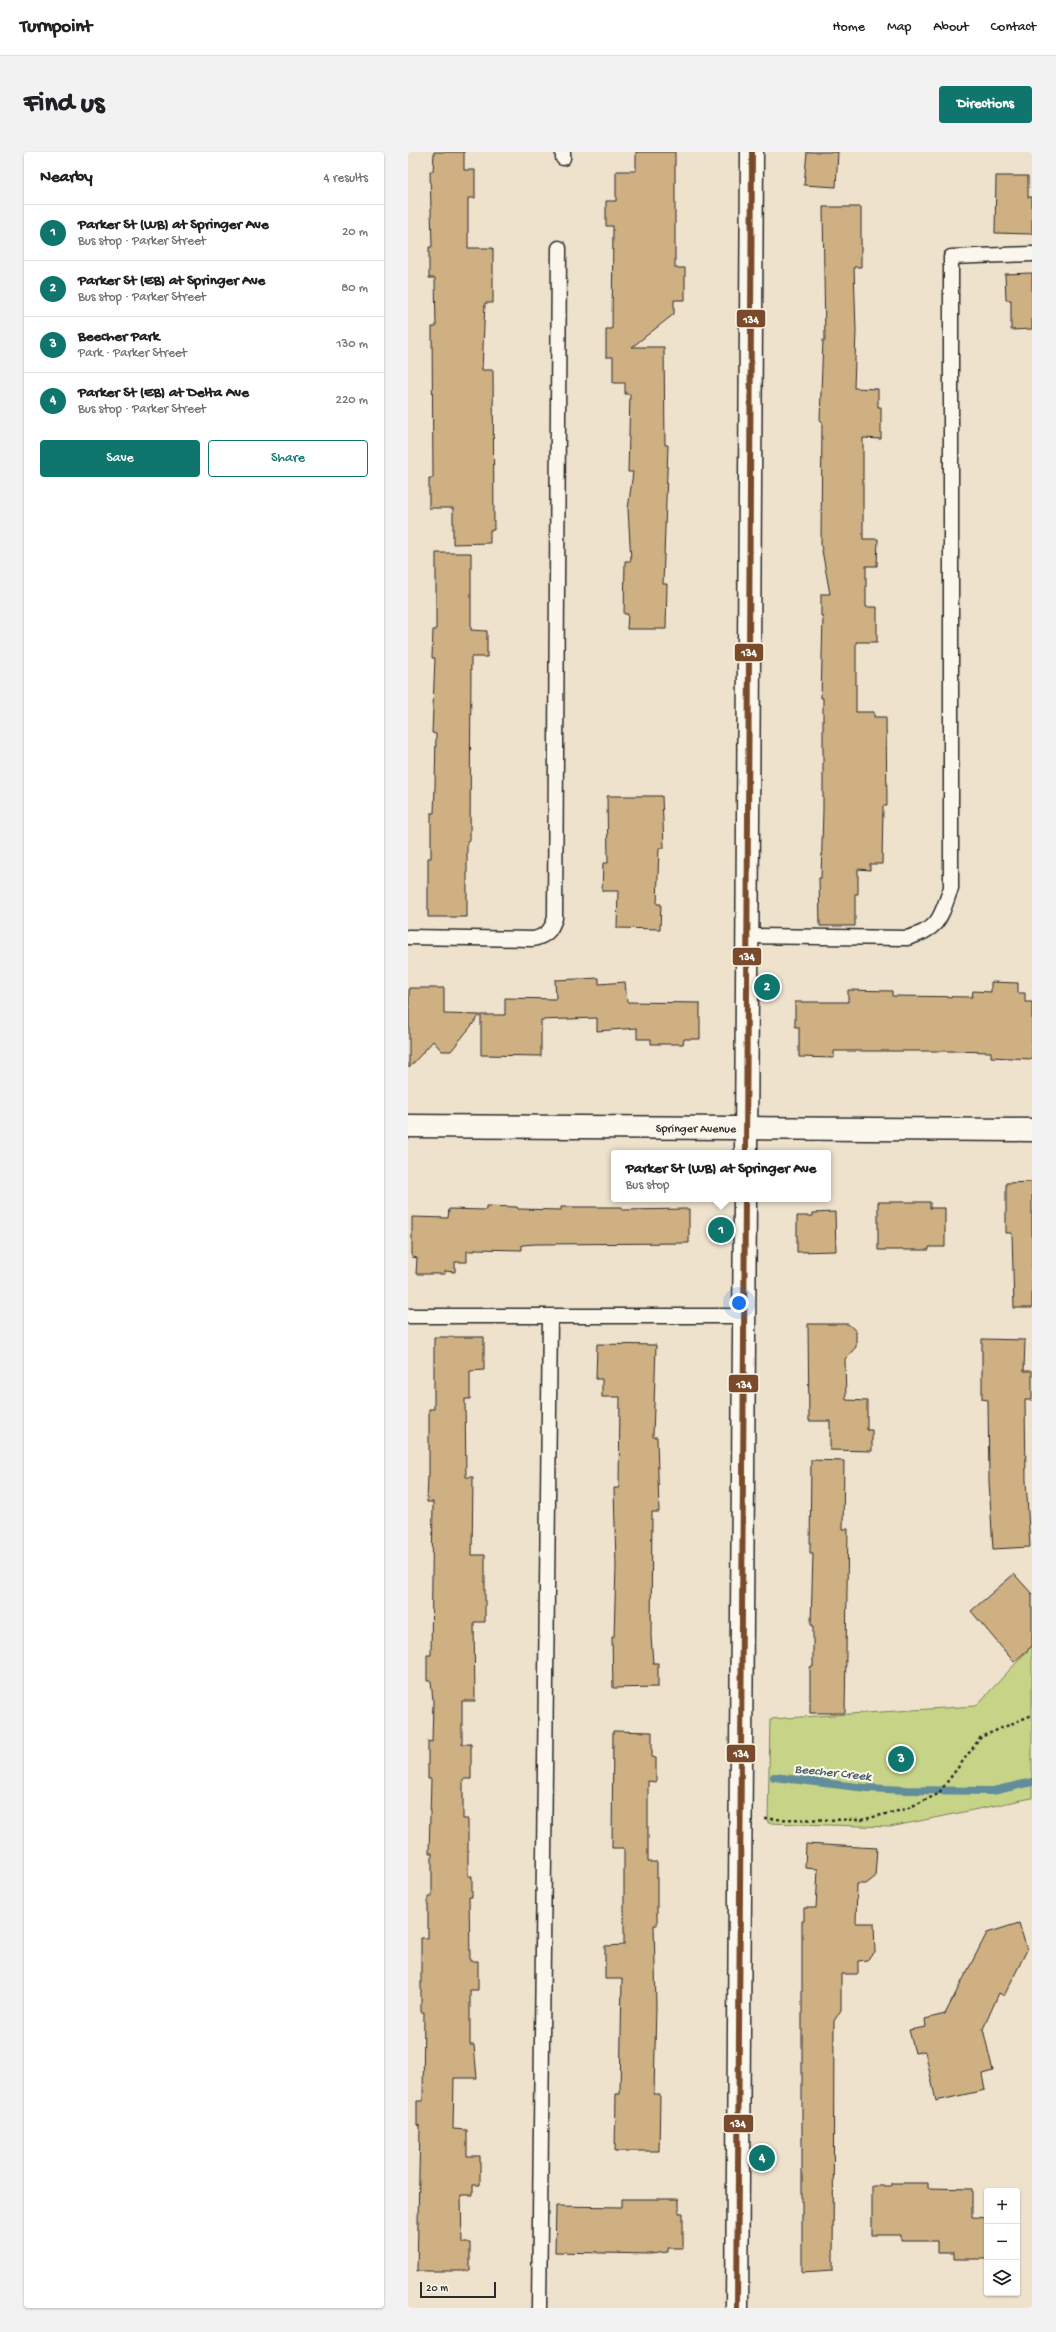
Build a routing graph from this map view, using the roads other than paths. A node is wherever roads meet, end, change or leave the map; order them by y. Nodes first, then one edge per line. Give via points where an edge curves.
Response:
1 (752, 152) edge
2 (559, 248) dead end
3 (1032, 254) edge
4 (747, 936) junction
5 (408, 937) edge
6 (408, 1126) edge
7 (746, 1128) junction
8 (1032, 1130) edge
9 (746, 1150) edge
10 (745, 1202) edge
11 (408, 1316) edge
12 (743, 1316) junction
13 (550, 1317) junction
14 (539, 2308) edge
15 (737, 2308) edge

1 - 4 street
2 - 5 lane via 555,918 552,929 544,936 533,939
3 - 4 lane via 951,257 951,888 940,919 925,933 907,938
4 - 7 street
6 - 7 street, Springer Avenue
7 - 8 street, Springer Avenue
7 - 9 street
10 - 12 street
11 - 13 lane
12 - 13 lane
12 - 15 street
13 - 14 lane

